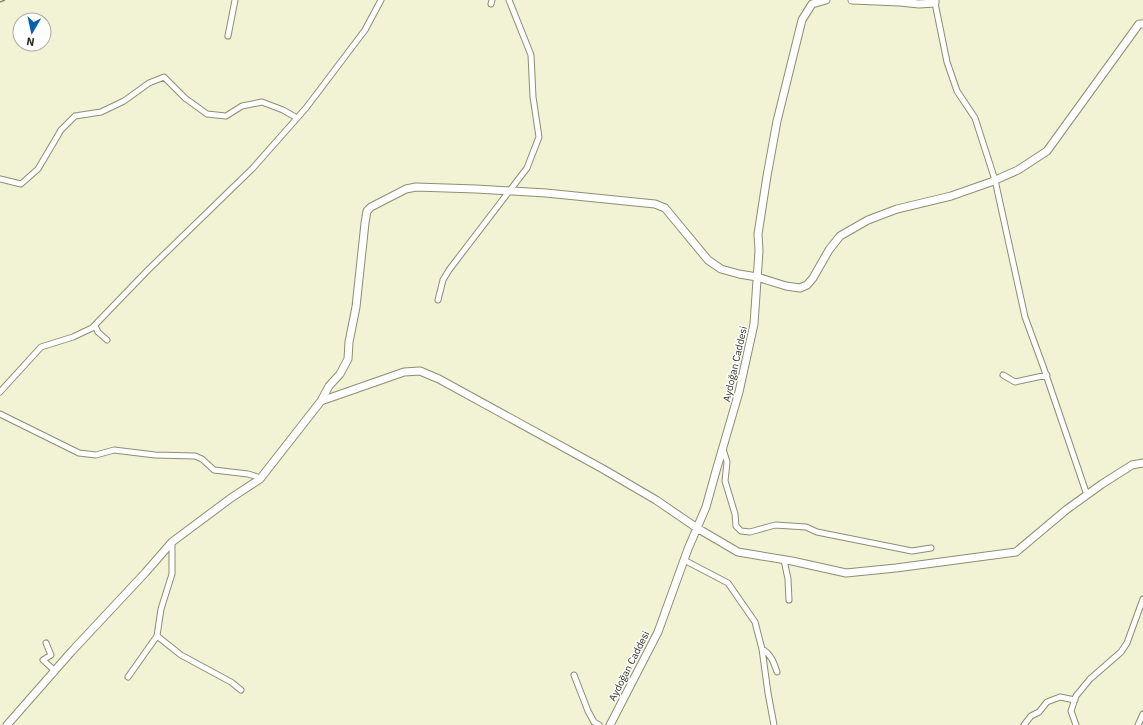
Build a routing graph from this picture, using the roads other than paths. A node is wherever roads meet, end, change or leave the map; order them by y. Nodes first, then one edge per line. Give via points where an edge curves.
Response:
1 (235, 0) edge
2 (381, 0) edge
3 (509, 0) edge
4 (826, 0) edge
5 (852, 0) edge
6 (935, 2) edge
7 (1143, 24) edge
8 (228, 36) dead end
9 (297, 118) junction
10 (0, 179) edge
11 (995, 180) junction
12 (508, 191) junction
13 (757, 277) junction
14 (438, 300) dead end
15 (95, 326) junction
16 (107, 340) dead end
17 (1047, 375) junction
18 (1003, 376) dead end
19 (0, 392) edge
20 (321, 401) junction
21 (0, 414) edge
22 (723, 448) junction
23 (1143, 463) edge
24 (261, 478) junction
25 (1087, 495) junction
26 (697, 528) junction
27 (172, 542) junction
28 (931, 548) dead end
29 (684, 560) junction
30 (784, 560) junction
31 (1143, 599) edge
32 (789, 600) dead end
33 (157, 636) junction
34 (46, 643) dead end
35 (762, 649) junction
36 (55, 671) junction
37 (778, 672) dead end
38 (574, 675) dead end
39 (128, 677) dead end
40 (241, 690) dead end
41 (1075, 700) junction
42 (1143, 714) edge
43 (8, 725) edge
44 (599, 725) edge
45 (610, 725) edge
46 (774, 725) edge
47 (1024, 725) edge
48 (1076, 725) edge
49 (1138, 725) edge

1 - 8 street
2 - 9 street via 365,30
3 - 12 street via 531,55 533,97 539,137 527,168
4 - 13 street, Aydoğan Caddesi via 812,4 802,20 767,176 758,234
5 - 6 street via 919,4
6 - 11 street via 947,62 956,91 975,118
7 - 11 street via 1140,24 1046,152 1018,170
9 - 10 street via 262,102 242,106 226,116 207,114 185,98 164,77 100,112 75,116 61,130 38,169 22,184
9 - 15 street via 253,168 148,270
11 - 13 street via 951,196 897,209 868,220 840,236 814,278 800,288
11 - 17 street via 1025,317
12 - 13 street via 655,204 665,208 708,260 721,269
12 - 14 street via 449,270 443,280
12 - 20 street via 416,187 381,201 367,211 348,359
13 - 22 street, Aydoğan Caddesi via 754,324
15 - 16 street
15 - 19 street via 73,337 41,347
17 - 18 street via 1015,382
17 - 25 street
20 - 24 street
20 - 26 street via 404,372 420,371 440,379 603,468
21 - 24 street via 79,453 96,455 123,450 155,455 195,456 214,470
22 - 26 street, Aydoğan Caddesi via 706,507
22 - 28 street via 727,462 725,481 736,526 741,531 750,532 775,524 806,527 817,532 912,551
23 - 25 street via 1132,465
24 - 27 street
25 - 30 street via 1016,552 846,573
26 - 29 street, Aydoğan Caddesi
26 - 30 street via 738,552
27 - 33 street via 172,574 161,609
27 - 36 street
29 - 35 street via 728,582 755,622
29 - 45 street, Aydoğan Caddesi via 658,632
30 - 32 street
31 - 41 street via 1121,652 1090,679
33 - 39 street
33 - 40 street via 181,654
34 - 36 street via 52,655 43,660
35 - 37 street via 771,657
35 - 46 street
36 - 43 street
38 - 44 street via 588,711 594,722
41 - 47 street via 1060,697 1047,702 1040,712 1031,716
41 - 48 street via 1071,711
42 - 49 street

